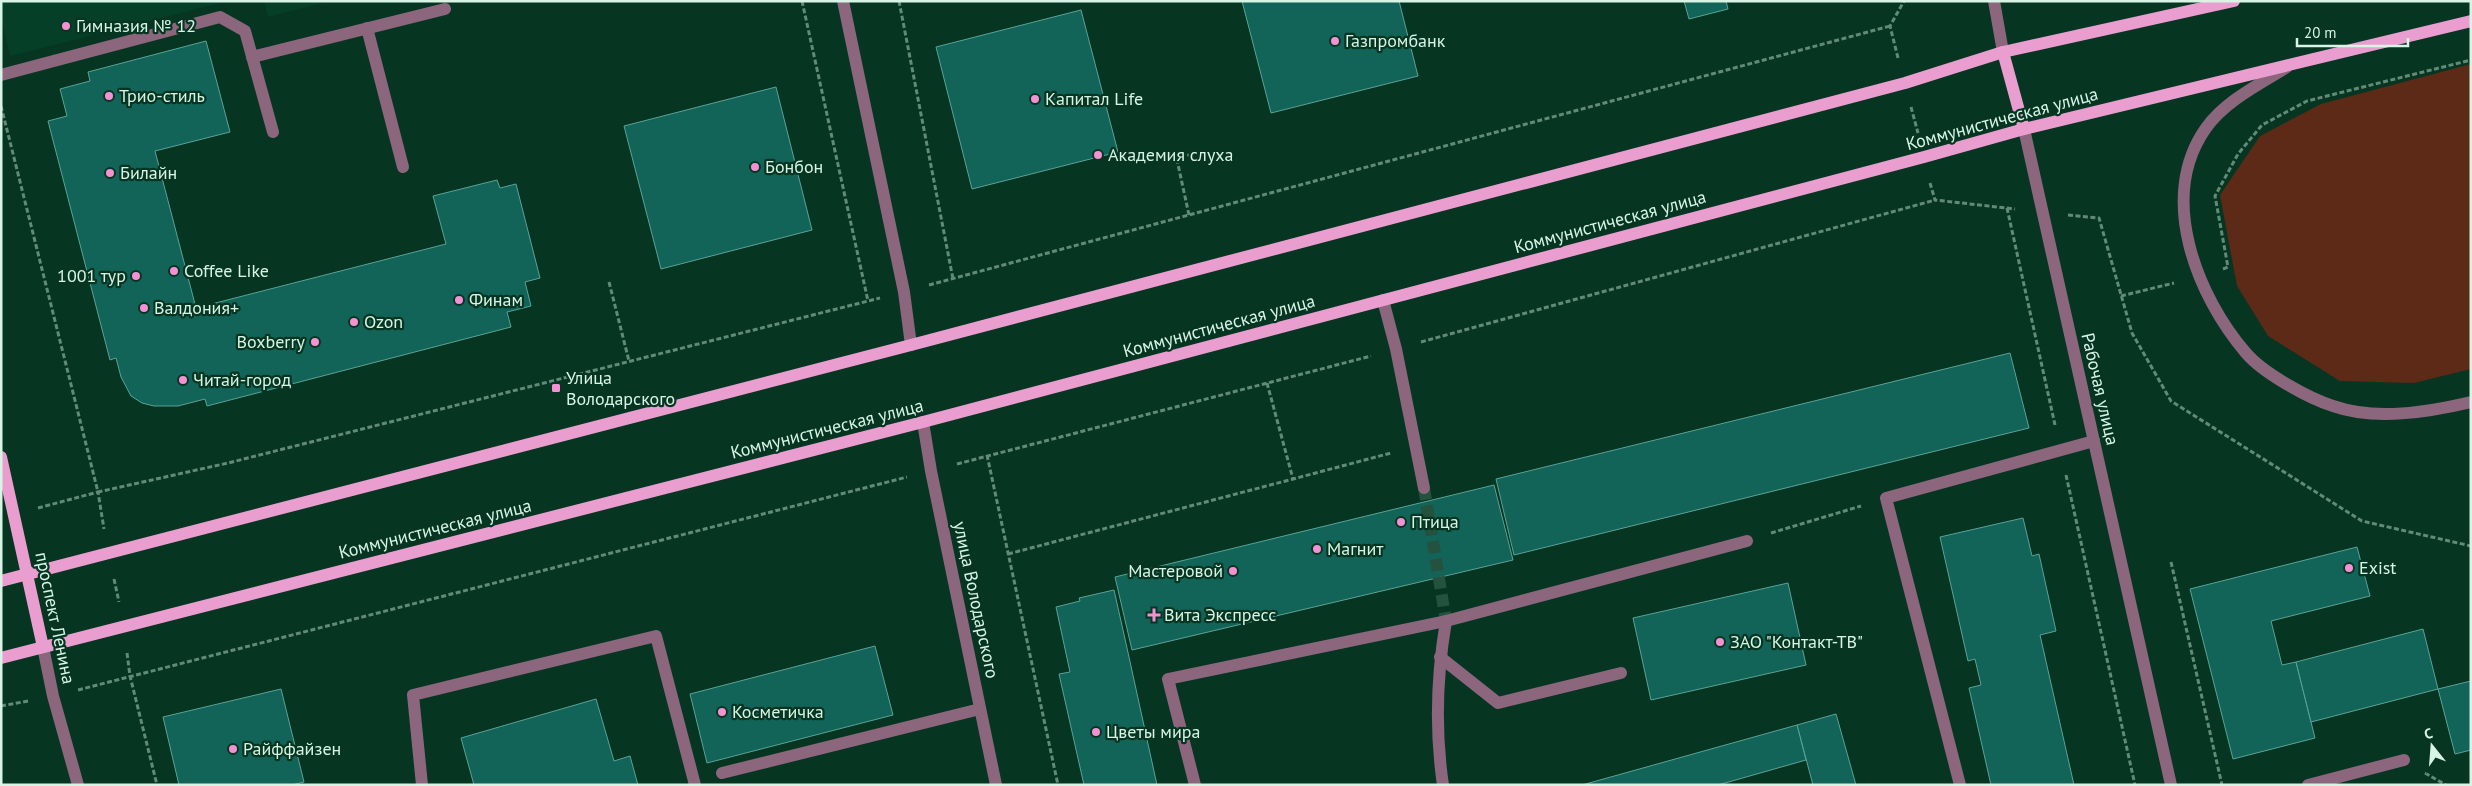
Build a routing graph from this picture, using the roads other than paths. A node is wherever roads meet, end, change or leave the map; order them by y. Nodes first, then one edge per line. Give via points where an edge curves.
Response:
1 (843, 1) edge
2 (1994, 1) edge
3 (2234, 1) edge
4 (445, 9) dead end
5 (2471, 21) edge
6 (367, 28) junction
7 (2003, 52) junction
8 (252, 57) junction
9 (2288, 66) junction
10 (1, 75) edge
11 (2024, 129) junction
12 (273, 132) dead end
13 (403, 167) dead end
14 (1383, 300) junction
15 (911, 345) junction
16 (2471, 402) edge
17 (923, 422) junction
18 (2094, 441) junction
19 (1, 457) edge
20 (1424, 488) tunnel mouth
21 (1747, 541) road end
22 (28, 574) junction
23 (1, 581) edge
24 (1446, 621) junction
25 (43, 647) junction
26 (1440, 657) junction
27 (1, 658) edge
28 (1621, 673) dead end
29 (980, 709) junction
30 (2404, 760) dead end
31 (722, 773) dead end
32 (78, 785) edge
33 (422, 785) edge
34 (695, 785) edge
35 (996, 785) edge
36 (1195, 785) edge
37 (1443, 785) edge
38 (1960, 785) edge
39 (2171, 785) edge
40 (2308, 785) edge

1 - 15 street via 904,292
2 - 7 street, Рабочая улица
3 - 7 main road
4 - 6 street
5 - 9 main road, Коммунистическая улица
6 - 8 street
6 - 13 street
7 - 11 main road, Рабочая улица
7 - 15 main road via 1906,83
8 - 10 street via 245,31 220,17
8 - 12 street
9 - 11 main road, Коммунистическая улица
9 - 16 street via 2235,100 2206,127 2190,159 2183,195 2186,230 2199,276 2218,316 2247,355 2285,384 2333,407 2384,415
11 - 14 main road, Коммунистическая улица
11 - 18 street, Рабочая улица
14 - 17 main road, Коммунистическая улица
14 - 20 street
15 - 22 main road
17 - 25 main road, Коммунистическая улица
17 - 29 street, улица Володарского
18 - 38 street via 1886,498
18 - 39 street, Рабочая улица
19 - 22 main road, проспект Ленина
21 - 24 street
22 - 23 main road
22 - 25 main road, проспект Ленина
24 - 26 street
24 - 36 street via 1168,679
25 - 27 main road, Коммунистическая улица
25 - 32 street, проспект Ленина
26 - 28 street via 1498,703
26 - 37 street via 1439,756
29 - 31 street
29 - 35 street, улица Володарского
30 - 40 street
33 - 34 street via 413,695 656,636

